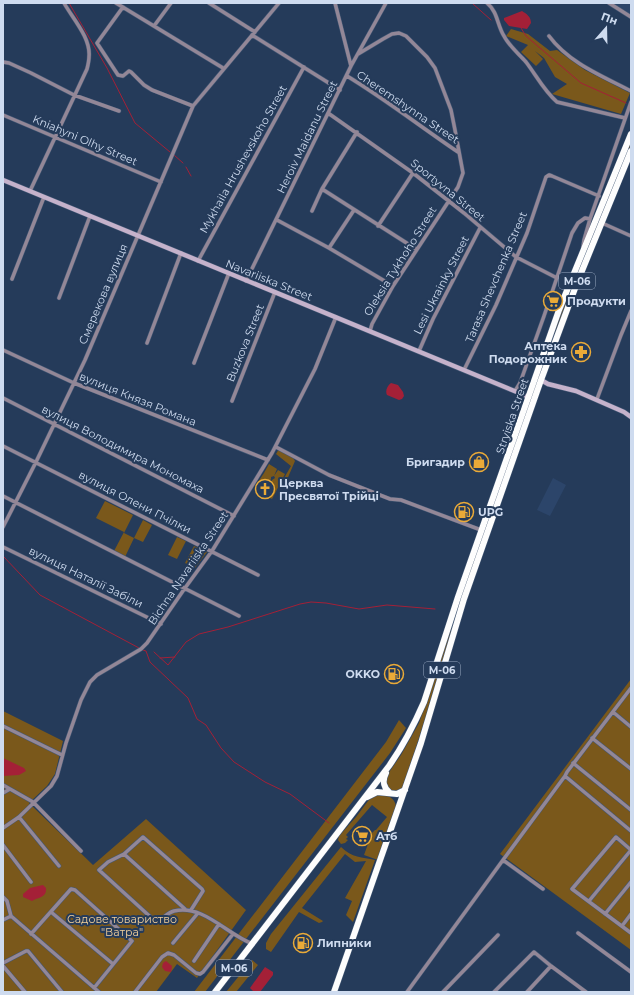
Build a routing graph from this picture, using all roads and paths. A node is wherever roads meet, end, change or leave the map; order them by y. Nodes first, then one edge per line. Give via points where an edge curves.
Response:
1 (64, 3) edge
2 (116, 3) edge
3 (171, 3) edge
4 (209, 3) edge
5 (279, 3) edge
6 (335, 3) edge
7 (386, 3) edge
8 (487, 3) edge
9 (609, 3) edge
10 (123, 8) junction
11 (631, 17) edge
12 (154, 26) junction
13 (253, 33) junction
14 (549, 36) dead end
15 (358, 54) junction
16 (3, 62) edge
17 (351, 66) junction
18 (304, 67) junction
19 (223, 68) junction
20 (347, 76) junction
21 (340, 90) junction
22 (631, 91) edge
23 (74, 94) junction
24 (631, 102) edge
25 (193, 106) junction
26 (119, 110) dead end
27 (328, 113) junction
28 (3, 115) edge
29 (625, 118) junction
30 (357, 132) junction
31 (631, 134) edge
32 (55, 136) junction
33 (631, 151) edge
34 (458, 152) junction
35 (412, 173) junction
36 (3, 180) edge
37 (161, 182) junction
38 (322, 189) junction
39 (30, 191) junction
40 (599, 196) junction
41 (44, 197) junction
42 (448, 201) junction
43 (354, 210) junction
44 (312, 211) dead end
45 (90, 216) junction
46 (590, 219) junction
47 (277, 220) junction
48 (602, 224) junction
49 (378, 226) junction
50 (480, 228) junction
51 (137, 235) junction
52 (631, 236) edge
53 (329, 248) junction
54 (416, 249) junction
55 (583, 252) junction
56 (182, 253) junction
57 (516, 257) junction
58 (198, 261) junction
59 (229, 273) junction
60 (557, 278) junction
61 (12, 279) dead end
62 (246, 281) junction
63 (393, 286) junction
64 (275, 292) junction
65 (58, 298) dead end
66 (631, 311) edge
67 (336, 317) junction
68 (370, 331) junction
69 (147, 343) dead end
70 (3, 350) edge
71 (419, 351) junction
72 (194, 363) dead end
73 (464, 370) junction
74 (541, 380) junction
75 (74, 383) junction
76 (515, 391) junction
77 (529, 397) junction
78 (3, 398) edge
79 (597, 399) junction
80 (232, 401) dead end
81 (631, 417) edge
82 (55, 424) junction
83 (3, 446) edge
84 (276, 447) junction
85 (268, 460) junction
86 (36, 462) junction
87 (3, 496) edge
88 (16, 502) junction
89 (234, 516) junction
90 (3, 527) edge
91 (482, 531) junction
92 (3, 547) edge
93 (479, 550) junction
94 (212, 551) junction
95 (258, 574) dead end
96 (185, 588) junction
97 (239, 616) dead end
98 (160, 624) junction
99 (630, 690) edge
100 (613, 712) junction
101 (3, 726) edge
102 (631, 727) edge
103 (592, 738) junction
104 (62, 755) junction
105 (573, 763) junction
106 (389, 766) junction
107 (631, 769) edge
108 (565, 776) junction
109 (3, 785) edge
110 (10, 789) junction
111 (405, 790) junction
112 (3, 793) edge
113 (390, 793) junction
114 (364, 799) junction
115 (33, 802) junction
116 (631, 810) edge
117 (19, 817) junction
118 (3, 828) edge
119 (631, 832) edge
120 (3, 845) edge
121 (631, 850) edge
122 (81, 852) dead end
123 (124, 854) junction
124 (503, 860) junction
125 (59, 866) dead end
126 (31, 882) dead end
127 (631, 882) edge
128 (544, 889) dead end
129 (3, 897) edge
130 (589, 901) junction
131 (185, 909) junction
132 (192, 910) junction
133 (51, 912) junction
134 (198, 913) junction
135 (605, 914) junction
136 (631, 914) edge
137 (11, 916) junction
138 (3, 920) edge
139 (219, 924) junction
140 (622, 926) junction
141 (578, 933) dead end
142 (631, 933) edge
143 (31, 934) junction
144 (233, 934) junction
145 (498, 935) dead end
146 (173, 943) dead end
147 (253, 944) junction
148 (194, 961) dead end
149 (3, 964) edge
150 (113, 964) junction
151 (551, 966) junction
152 (631, 972) edge
153 (94, 988) junction
154 (335, 990) edge
155 (25, 992) edge
156 (62, 992) edge
157 (99, 992) edge
158 (135, 992) edge
159 (216, 992) edge
160 (407, 992) edge
161 (443, 992) edge
162 (494, 992) edge
163 (527, 992) edge
164 (586, 992) edge

1 - 23 street via 85,37 90,58
2 - 10 street
3 - 12 street
4 - 13 street
5 - 13 street, Смерекова вулиця
6 - 17 street
7 - 15 street, Heroiv Maidanu Street
8 - 29 street via 496,13 504,36 557,102
9 - 11 street
10 - 12 street
10 - 25 street via 97,43 118,75 133,72 152,90
12 - 19 street
13 - 18 street
13 - 19 street, Смерекова вулиця
14 - 22 street via 554,43 585,67
15 - 17 street, Heroiv Maidanu Street
15 - 34 street, Oleksia Tykhoho Street via 392,34 406,36 437,70 451,110
16 - 23 street
17 - 20 street, Heroiv Maidanu Street
18 - 21 street
18 - 58 street, Mykhaila Hrushevskoho Street
19 - 25 street, Смерекова вулиця
20 - 21 street, Heroiv Maidanu Street
20 - 34 street, Cheremshynna Street
21 - 27 street, Heroiv Maidanu Street
23 - 26 street
23 - 32 street
24 - 29 street
25 - 37 street, Смерекова вулиця
27 - 30 street, Sportyvna Street
27 - 47 street, Heroiv Maidanu Street
28 - 32 street, Kniahyni Olhy Street
29 - 40 street
30 - 35 street, Sportyvna Street
30 - 38 street
31 - 55 highway, Stryiska Street / М-06
32 - 37 street, Kniahyni Olhy Street
32 - 39 street
33 - 48 highway, Stryiska Street / М-06
34 - 42 street, Oleksia Tykhoho Street via 463,173 458,187
35 - 42 street, Sportyvna Street
35 - 49 street
36 - 39 street, Navariiska Street
37 - 51 street, Смерекова вулиця
38 - 43 street
38 - 44 street
39 - 41 street, Navariiska Street
40 - 46 street
40 - 57 street, Tarasa Shevchenka Street via 547,176
41 - 45 street, Navariiska Street
41 - 61 street
42 - 50 street, Sportyvna Street
42 - 54 street, Oleksia Tykhoho Street
43 - 49 street
43 - 53 street
45 - 51 street, Navariiska Street
45 - 65 street
46 - 55 street
46 - 60 street via 585,218 574,229
47 - 53 street
47 - 62 street, Heroiv Maidanu Street
48 - 52 street
48 - 74 highway, Stryiska Street / М-06
49 - 54 street
50 - 57 street, Sportyvna Street
50 - 71 street, Lesi Ukrainky Street
51 - 56 street, Navariiska Street
51 - 75 street, Смерекова вулиця
53 - 63 street
54 - 63 street, Oleksia Tykhoho Street
55 - 77 highway, Stryiska Street / М-06
56 - 58 street, Navariiska Street
56 - 69 street
57 - 60 street, Sportyvna Street
57 - 73 street, Tarasa Shevchenka Street
58 - 59 street, Navariiska Street
59 - 62 street, Navariiska Street
59 - 72 street
60 - 76 street
62 - 64 street, Navariiska Street
63 - 68 street, Oleksia Tykhoho Street
64 - 67 street, Navariiska Street
64 - 80 street, Buzkova Street
66 - 79 street
67 - 68 street, Navariiska Street
67 - 84 street, Bichna Navariiska Street via 315,370
68 - 71 street, Navariiska Street
70 - 75 street, вулиця Князя Романа
71 - 73 street, Navariiska Street
73 - 76 street, Navariiska Street
74 - 79 street
74 - 93 highway, Stryiska Street / М-06
75 - 82 street, Смерекова вулиця
75 - 85 street, вулиця Князя Романа
76 - 77 street, Navariiska Street
77 - 91 highway, Stryiska Street / М-06
78 - 82 street, вулиця Володимира Мономаха
79 - 81 street
82 - 86 street, Смерекова вулиця
82 - 89 street, вулиця Володимира Мономаха
83 - 86 street, вулиця Олени Пчілки
84 - 85 street, Bichna Navariiska Street
84 - 91 street via 329,475
85 - 89 street, Bichna Navariiska Street
86 - 88 street, Смерекова вулиця
86 - 94 street, вулиця Олени Пчілки
87 - 88 street
88 - 90 street, Смерекова вулиця
88 - 96 street
89 - 94 street, Bichna Navariiska Street
91 - 93 highway, Stryiska Street / М-06
92 - 98 street, вулиця Наталії Забіли
93 - 106 highway, М-06 via 458,597 424,702 404,744
93 - 111 highway, М-06
94 - 95 street, вулиця Олени Пчілки
94 - 96 street, Bichna Navariiska Street
96 - 97 street
96 - 98 street, Bichna Navariiska Street
98 - 104 street, Bichna Navariiska Street via 141,649 97,675 90,682
99 - 100 street
100 - 102 street
100 - 103 street
101 - 104 street
103 - 105 street
103 - 107 street
104 - 115 street, Bichna Navariiska Street via 57,776
105 - 108 street
105 - 116 street
106 - 113 highway via 383,781
106 - 114 highway, М-06
108 - 119 street
108 - 124 street
109 - 110 street
110 - 112 street
110 - 115 street
111 - 113 highway via 397,794
111 - 154 highway, М-06
113 - 114 highway via 377,792
114 - 147 highway, М-06
115 - 117 street, Bichna Navariiska Street
115 - 122 street
117 - 118 street, Bichna Navariiska Street
117 - 125 street
120 - 126 street
121 - 130 street
121 - 130 street via 616,837 572,889
123 - 131 street
123 - 131 street via 99,870 156,922 168,913
123 - 132 street via 143,837 145,838 202,889
124 - 128 street
124 - 160 street
127 - 135 street
129 - 137 street
130 - 135 street
131 - 132 street
132 - 134 street
133 - 143 street
133 - 150 street
133 - 150 street via 71,889 75,890 132,941
134 - 139 street
134 - 146 street
135 - 140 street
136 - 140 street
137 - 138 street
137 - 143 street
139 - 144 street
139 - 148 street
140 - 142 street
141 - 152 street
143 - 153 street
144 - 147 street via 242,941
144 - 158 street via 200,974 196,974 168,953
145 - 161 street
147 - 159 highway, М-06
149 - 155 street
149 - 156 street via 28,951
150 - 153 street
151 - 162 street via 534,952
151 - 163 street
151 - 164 street
153 - 157 street

